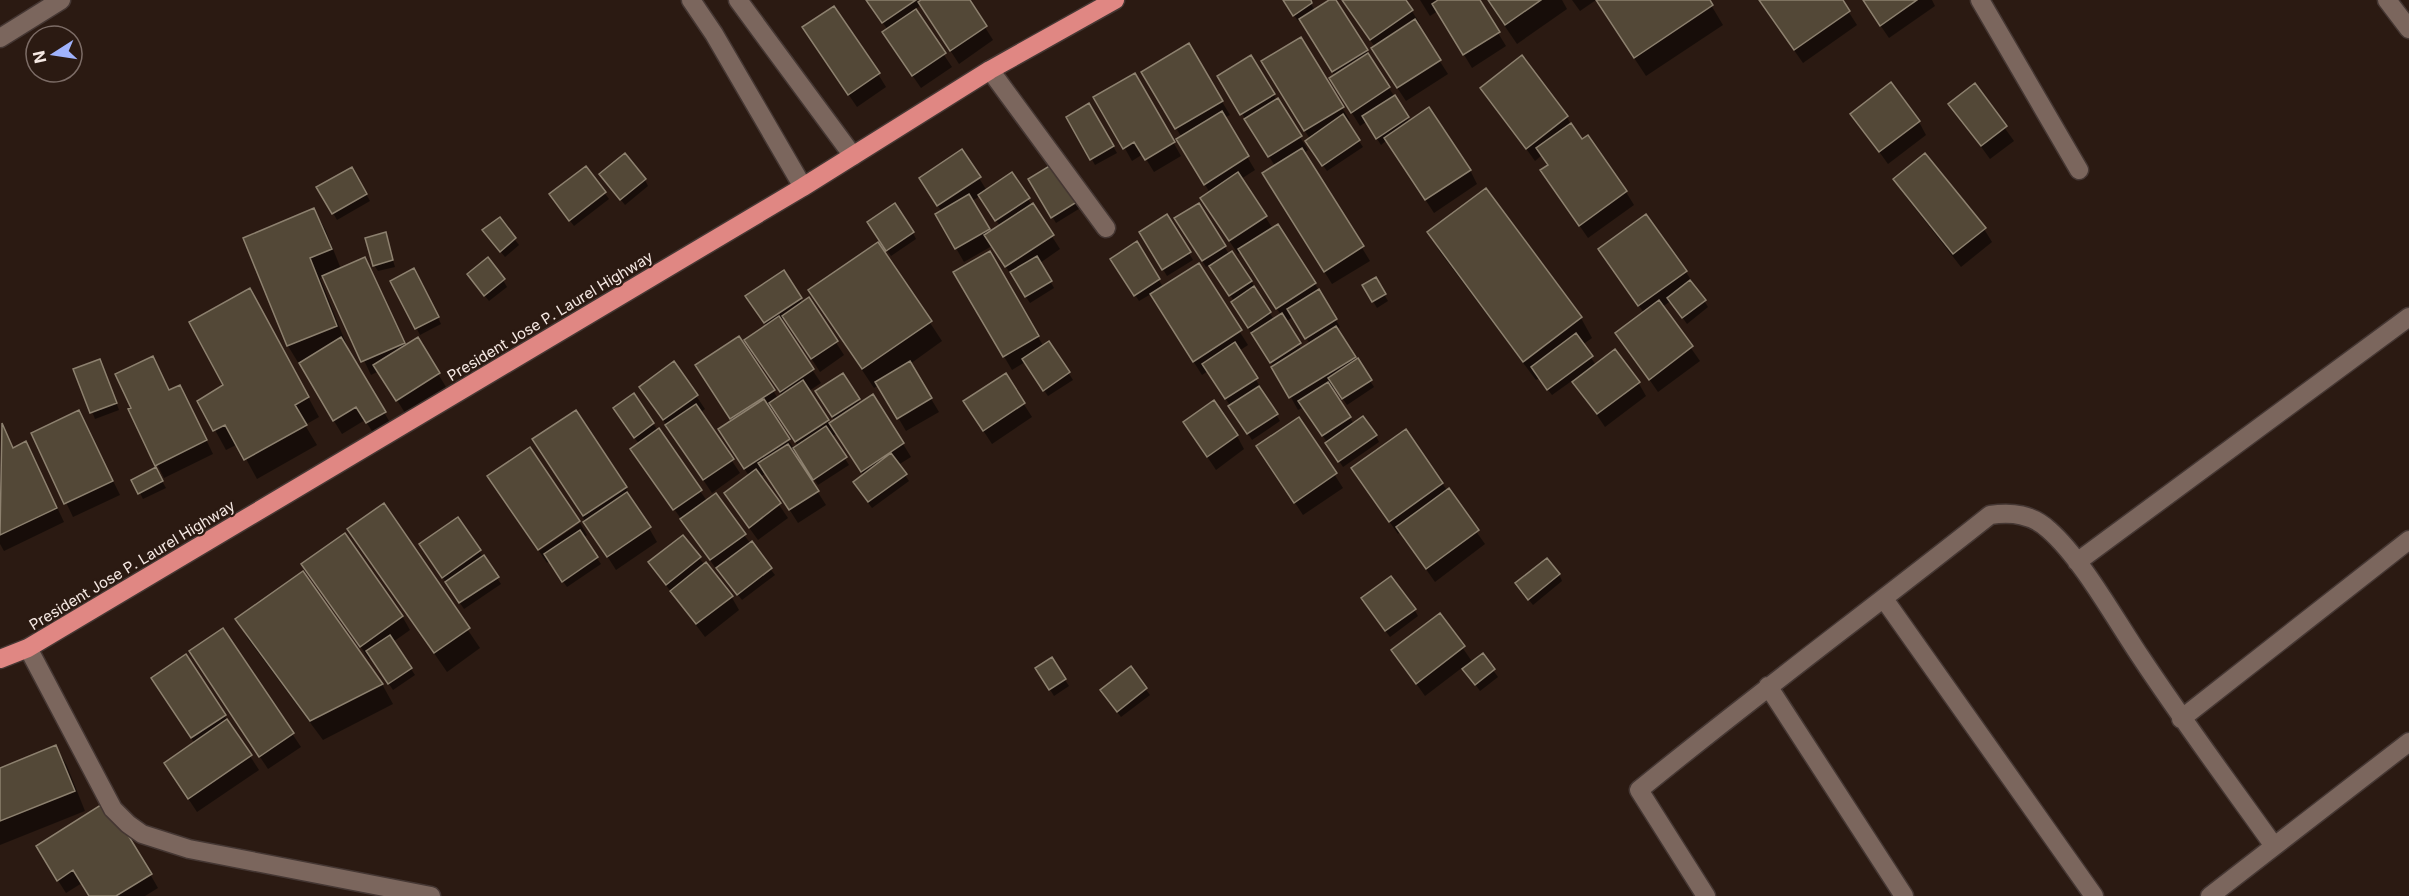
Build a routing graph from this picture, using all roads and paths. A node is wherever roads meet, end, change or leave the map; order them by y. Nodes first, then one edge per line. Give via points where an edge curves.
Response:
1 (61, 0) edge
2 (691, 0) edge
3 (1115, 0) edge
4 (1980, 0) edge
5 (2390, 1) edge
6 (742, 6) edge
7 (2409, 29) edge
8 (0, 38) edge
9 (990, 70) junction
10 (853, 156) junction
11 (2079, 170) dead end
12 (803, 187) junction
13 (1106, 228) dead end
14 (2409, 316) edge
15 (2409, 540) edge
16 (2077, 562) junction
17 (1884, 599) junction
18 (28, 648) junction
19 (0, 659) edge
20 (1768, 686) junction
21 (2181, 718) junction
22 (2409, 742) edge
23 (2274, 846) junction
24 (431, 896) edge
25 (1707, 896) edge
26 (1904, 896) edge
27 (2094, 896) edge
28 (2210, 896) edge

1 - 8 street
2 - 12 street
3 - 9 highway, President Jose P. Laurel Highway
4 - 11 street
5 - 7 street
6 - 10 street
9 - 10 highway, President Jose P. Laurel Highway
9 - 13 street
10 - 12 highway, President Jose P. Laurel Highway
12 - 18 highway, President Jose P. Laurel Highway
14 - 16 street
15 - 21 street
16 - 17 street via 2038,523 2022,515 1990,515
16 - 21 street
17 - 20 street
17 - 27 street
18 - 19 highway, President Jose P. Laurel Highway
18 - 24 street via 113,809 142,834 189,849
20 - 25 street via 1639,790
20 - 26 street
21 - 23 street
22 - 23 street
23 - 28 street

